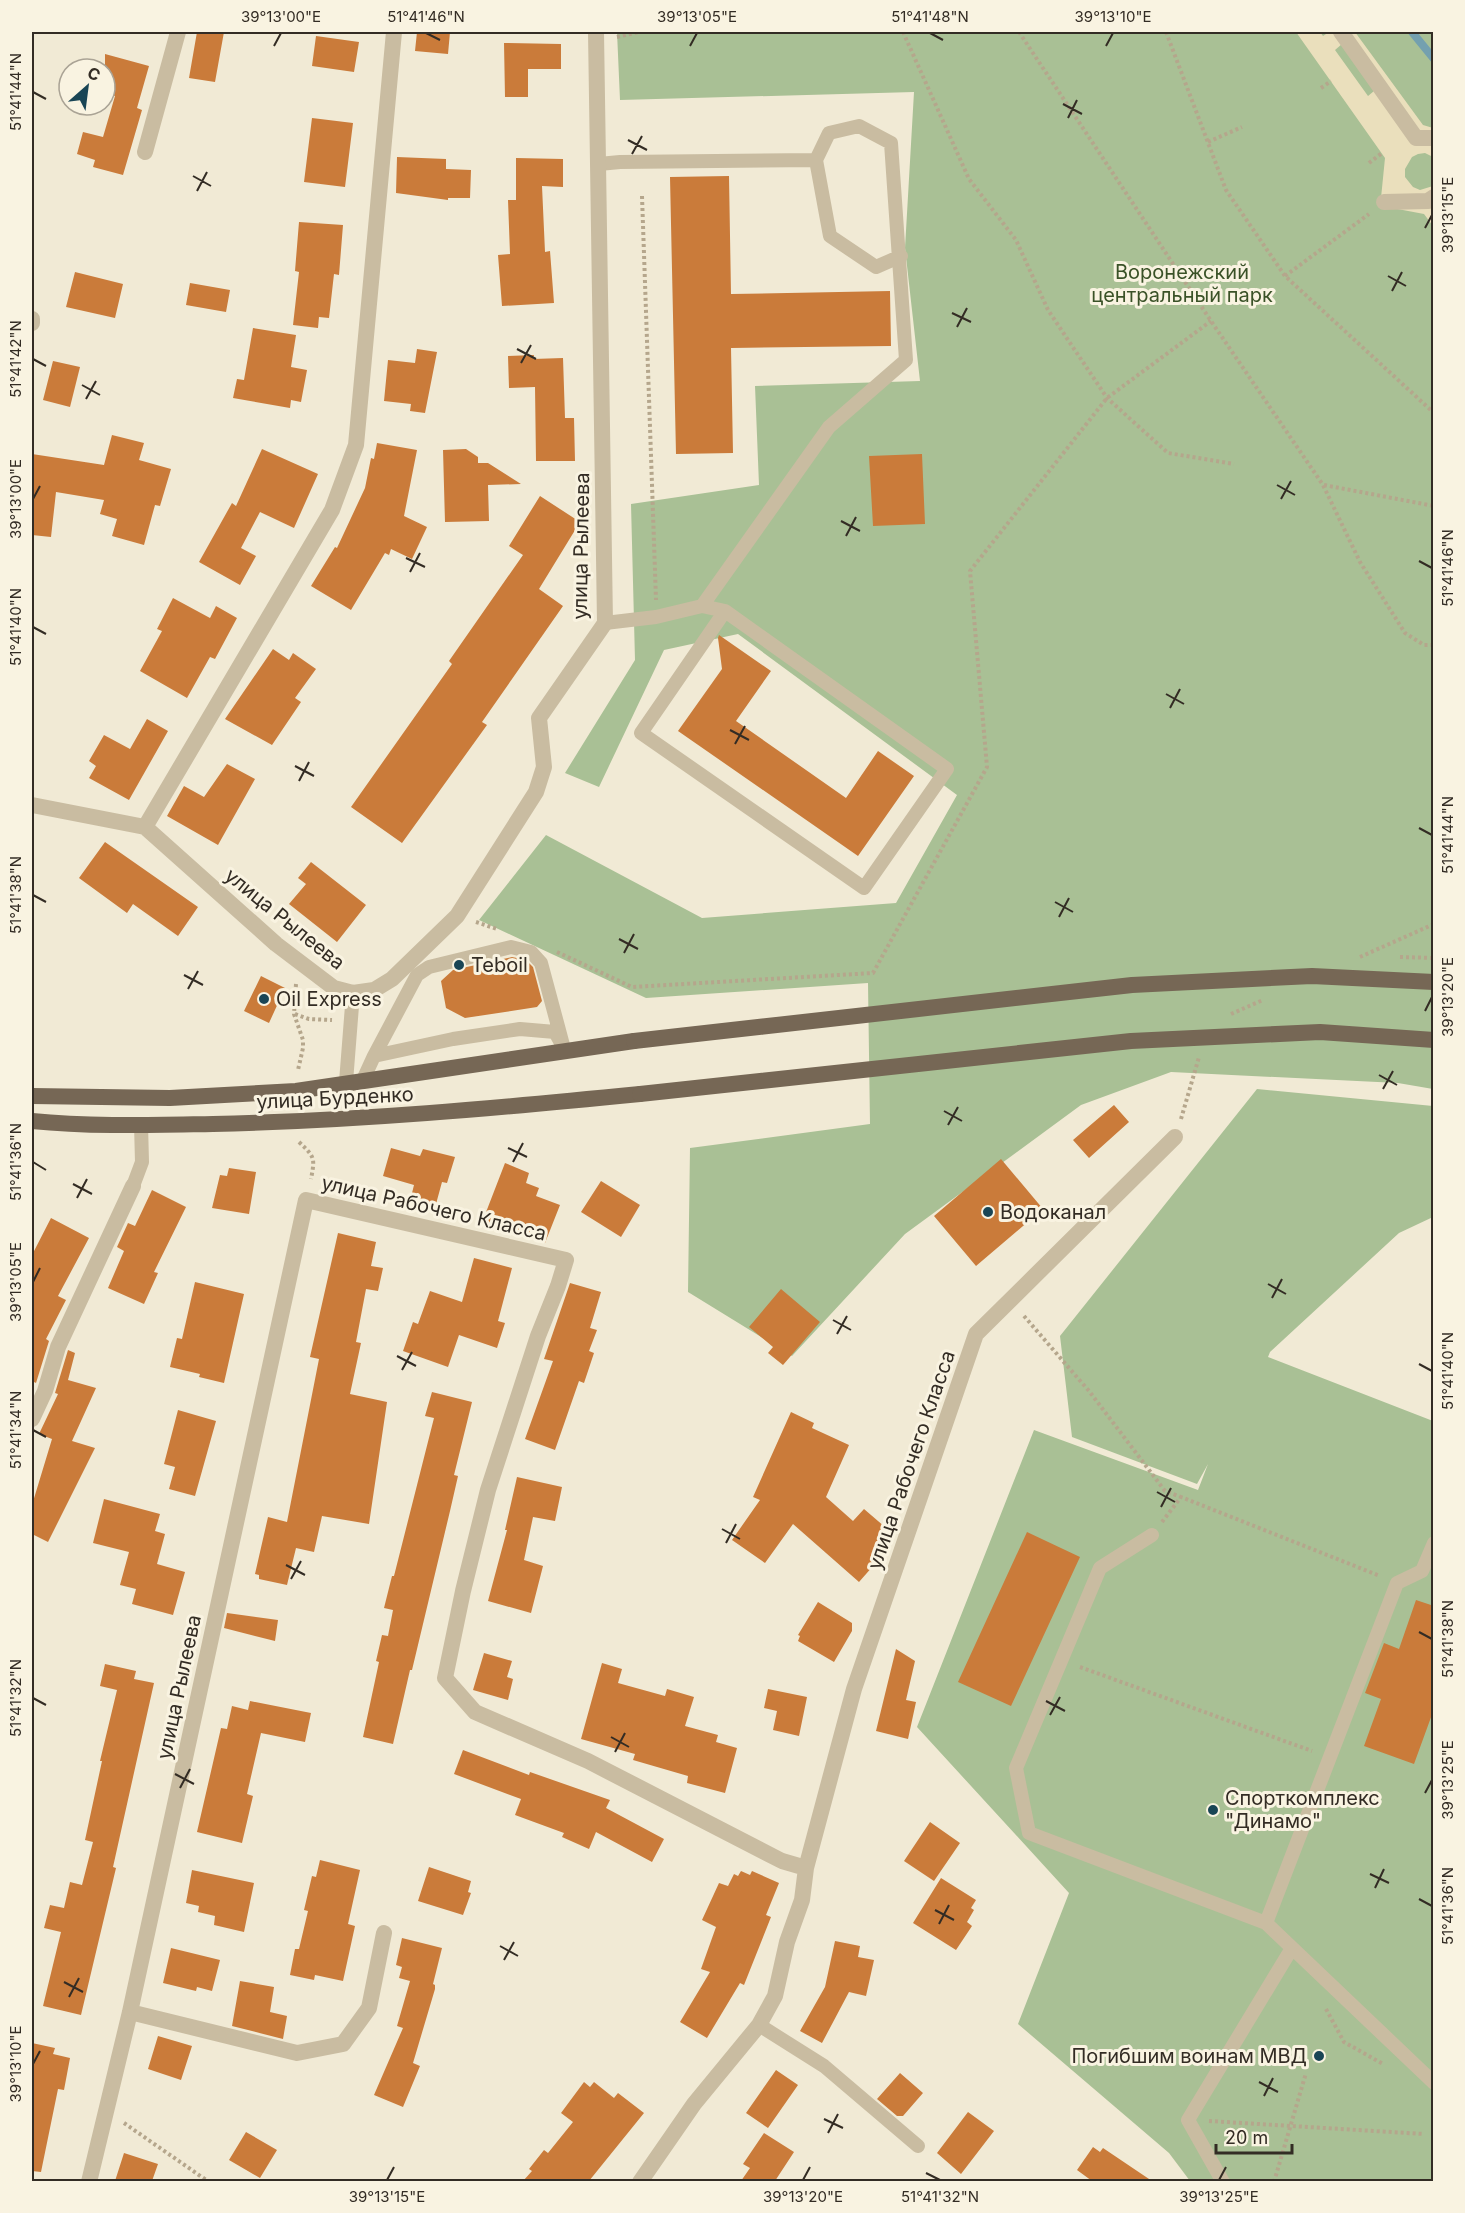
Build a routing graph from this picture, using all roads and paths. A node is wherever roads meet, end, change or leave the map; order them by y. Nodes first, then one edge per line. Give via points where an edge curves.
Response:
1 (178, 32) edge
2 (394, 32) edge
3 (596, 32) edge
4 (903, 32) edge
5 (1019, 32) edge
6 (1166, 32) edge
7 (1341, 32) edge
8 (1331, 81) dead end
9 (1321, 88) dead end
10 (1242, 127) dead end
11 (1434, 138) edge
12 (1208, 142) junction
13 (146, 152) dead end
14 (1382, 153) dead end
15 (816, 160) junction
16 (1369, 163) dead end
17 (599, 164) junction
18 (642, 196) dead end
19 (1434, 197) edge
20 (1384, 202) joint
21 (901, 256) junction
22 (1285, 276) junction
23 (1434, 413) edge
24 (1234, 464) dead end
25 (1323, 485) junction
26 (1434, 506) edge
27 (702, 606) junction
28 (725, 611) junction
29 (656, 617) junction
30 (605, 623) junction
31 (1434, 645) edge
32 (32, 806) edge
33 (145, 827) junction
34 (1434, 924) edge
35 (1359, 957) dead end
36 (298, 961) junction
37 (1434, 982) edge
38 (353, 993) junction
39 (1273, 995) dead end
40 (294, 1014) junction
41 (1230, 1015) dead end
42 (350, 1021) junction
43 (1434, 1040) edge
44 (563, 1045) junction
45 (1202, 1047) dead end
46 (592, 1048) junction
47 (374, 1056) junction
48 (296, 1079) dead end
49 (354, 1081) junction
50 (32, 1096) edge
51 (32, 1121) edge
52 (141, 1124) junction
53 (1175, 1137) joint
54 (299, 1142) dead end
55 (133, 1186) joint
56 (306, 1200) junction
57 (1010, 1300) junction
58 (32, 1419) edge
59 (1181, 1497) junction
60 (1152, 1535) joint
61 (1434, 1543) edge
62 (1379, 1576) dead end
63 (1061, 1660) junction
64 (1311, 1751) dead end
65 (806, 1868) junction
66 (1266, 1923) junction
67 (384, 1933) dead end
68 (1292, 1947) junction
69 (130, 2012) junction
70 (759, 2025) junction
71 (1306, 2073) dead end
72 (1434, 2083) edge
73 (106, 2111) junction
74 (1188, 2120) junction
75 (1290, 2126) junction
76 (1424, 2134) dead end
77 (918, 2146) dead end
78 (89, 2181) edge
79 (208, 2181) edge
80 (640, 2181) edge
81 (1223, 2181) edge
82 (1274, 2181) edge

1 - 13 street
2 - 33 street via 356,446 332,510
3 - 17 street, улица Рылеева
4 - 24 path via 969,179 1016,240 1048,310 1107,399 1168,453
5 - 25 path
6 - 12 path
7 - 11 street via 1416,138
8 - 9 path
10 - 12 path
12 - 22 path via 1226,190
14 - 16 path
15 - 17 lane
15 - 21 lane via 830,236 876,267
15 - 21 lane via 829,133 859,126 891,143
17 - 30 street, улица Рылеева
18 - 29 path
19 - 20 street via 1428,201
20 - 22 path
21 - 27 lane via 906,360 829,427
22 - 23 path
25 - 26 path
25 - 31 path via 1360,562 1405,633 1424,645
27 - 28 lane
27 - 29 lane
28 - 28 lane via 947,769 864,888 641,733
29 - 30 lane
30 - 38 street, улица Рылеева via 539,718 544,767 536,792 457,916 392,979 374,990
32 - 33 street
33 - 36 street, улица Рылеева
34 - 35 path
36 - 38 street, улица Рылеева via 334,988
36 - 40 path
37 - 46 main road, улица Бурденко, bridge via 1312,976 1132,984
38 - 42 lane
39 - 41 path
40 - 42 path
40 - 48 path via 303,1040
42 - 49 lane
43 - 52 main road, улица Бурденко, bridge via 1320,1032 1131,1041 458,1112 298,1122
44 - 46 lane
44 - 47 lane via 555,1032 520,1029
44 - 47 lane via 541,963 531,952 511,947 429,967 417,975
45 - 53 path
46 - 49 main road, улица Бурденко
47 - 49 lane
49 - 50 main road, улица Бурденко via 296,1091 170,1098
51 - 52 main road, улица Бурденко
52 - 55 lane via 142,1162
53 - 57 street, улица Рабочего Класса
54 - 56 path via 312,1153 314,1161
55 - 58 street via 58,1347
56 - 65 street, улица Рабочего Класса via 566,1260 488,1490 445,1678 474,1712 588,1761 782,1861
56 - 69 street, улица Рылеева
57 - 59 path via 1089,1391 1165,1491
57 - 65 street, улица Рабочего Класса via 976,1334 854,1689
59 - 60 path
59 - 62 path
60 - 63 lane via 1100,1568
61 - 66 lane via 1422,1571 1397,1583
63 - 64 path
63 - 66 lane via 1016,1768 1029,1833
65 - 70 street, улица Рабочего Класса via 802,1900 787,1942 775,1996
66 - 68 lane
67 - 69 street via 369,2008 343,2044 297,2053
68 - 72 lane
68 - 74 lane
69 - 73 street, улица Рылеева
70 - 77 lane via 824,2066
70 - 80 street, улица Рабочего Класса via 694,2104
71 - 75 path
73 - 78 street, улица Рылеева
73 - 79 path
74 - 75 path
74 - 81 lane
75 - 76 path
75 - 82 path

